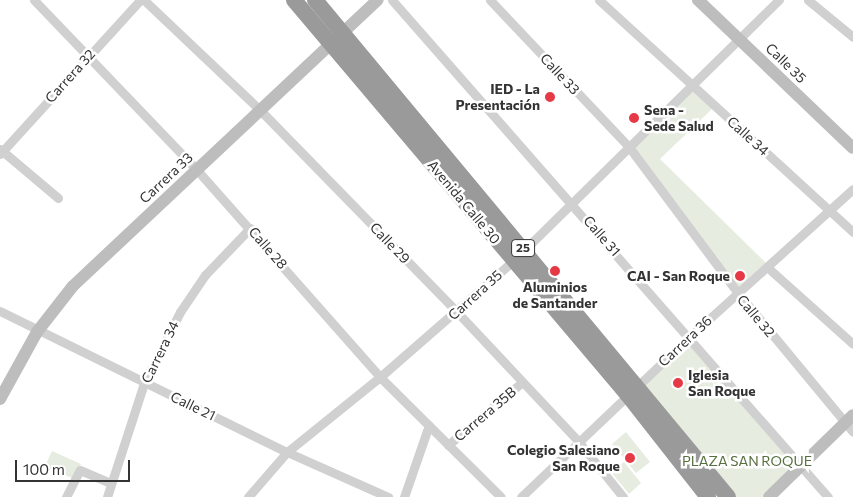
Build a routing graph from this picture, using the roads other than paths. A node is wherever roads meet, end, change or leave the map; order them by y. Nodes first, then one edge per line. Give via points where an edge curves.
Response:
1 (34, 0) edge
2 (142, 0) edge
3 (294, 0) edge
4 (315, 0) edge
5 (378, 0) edge
6 (392, 0) edge
7 (490, 0) edge
8 (599, 0) edge
9 (698, 0) edge
10 (779, 0) edge
11 (808, 0) edge
12 (853, 37) edge
13 (738, 38) junction
14 (339, 40) junction
15 (89, 55) junction
16 (691, 83) junction
17 (261, 111) junction
18 (629, 147) junction
19 (853, 148) edge
20 (1, 151) edge
21 (197, 170) junction
22 (853, 189) edge
23 (58, 198) dead end
24 (574, 204) junction
25 (831, 210) junction
26 (250, 228) junction
27 (853, 232) edge
28 (519, 256) junction
29 (767, 267) junction
30 (738, 293) junction
31 (0, 312) edge
32 (457, 312) junction
33 (37, 332) junction
34 (688, 338) junction
35 (853, 344) edge
36 (380, 377) junction
37 (144, 383) junction
38 (522, 383) junction
39 (633, 390) junction
40 (0, 398) edge
41 (850, 423) edge
42 (429, 425) junction
43 (578, 441) junction
44 (448, 445) junction
45 (287, 452) junction
46 (800, 466) junction
47 (112, 483) junction
48 (66, 497) edge
49 (107, 497) edge
50 (248, 497) edge
51 (388, 497) edge
52 (404, 497) edge
53 (501, 497) edge
54 (521, 497) edge
55 (623, 497) edge
56 (708, 497) edge
57 (728, 497) edge
58 (769, 497) edge
59 (828, 497) edge

1 - 15 street, Calle 28
2 - 15 street, Carrera 32
2 - 17 street, Calle 29
3 - 14 highway, Avenida Calle 30 / 25
4 - 14 highway, Avenida Calle 30 / 25
5 - 14 street, Carrera 33
6 - 24 street, Calle 31
7 - 18 street, Calle 33
8 - 16 street, Calle 34
9 - 13 street, Calle 35
10 - 13 street, Carrera 35
11 - 12 street
13 - 16 street, Carrera 35
13 - 19 street, Calle 35
14 - 17 street, Carrera 33
14 - 28 highway, Avenida Calle 30 / 25
15 - 20 street, Carrera 32
15 - 21 street, Calle 28
16 - 18 street, Carrera 35
16 - 25 street, Calle 34
17 - 21 street, Carrera 33
17 - 32 street, Calle 29
18 - 24 street, Carrera 35
18 - 30 street, Calle 32
20 - 23 street
21 - 26 street, Calle 28
21 - 33 street, Carrera 33 via 73,286
22 - 25 street, Carrera 36
24 - 28 street, Carrera 35
24 - 34 street, Calle 31
25 - 27 street, Calle 34
25 - 29 street, Carrera 36
26 - 36 street, Calle 28
26 - 37 street, Carrera 34 via 205,275 180,312
28 - 32 street, Carrera 35
28 - 39 highway, Avenida Calle 30 / 25
29 - 30 street, Carrera 36
29 - 35 street
30 - 34 street, Carrera 36
30 - 41 street, Calle 32
31 - 33 street, Calle 21
32 - 36 street, Carrera 35
32 - 38 street, Calle 29
33 - 37 street, Calle 21
33 - 40 street, Carrera 33
34 - 39 street, Carrera 36
34 - 46 street, Calle 31
36 - 42 street, Calle 28
36 - 45 street, Carrera 35
37 - 45 street, Calle 21
37 - 47 street, Carrera 34
38 - 43 street, Calle 29
38 - 44 street, Carrera 35B
39 - 43 street, Carrera 36
39 - 56 highway, Avenida Calle 30 / 25
39 - 57 highway, Avenida Calle 30 / 25
41 - 46 street
42 - 44 street, Calle 28
42 - 52 street
43 - 54 street, Carrera 36
43 - 55 street, Calle 29
44 - 53 street, Calle 28
45 - 50 street, Carrera 35
45 - 51 street, Calle 21
46 - 58 street
46 - 59 street, Calle 31
47 - 48 street via 80,470
47 - 49 street, Carrera 34

